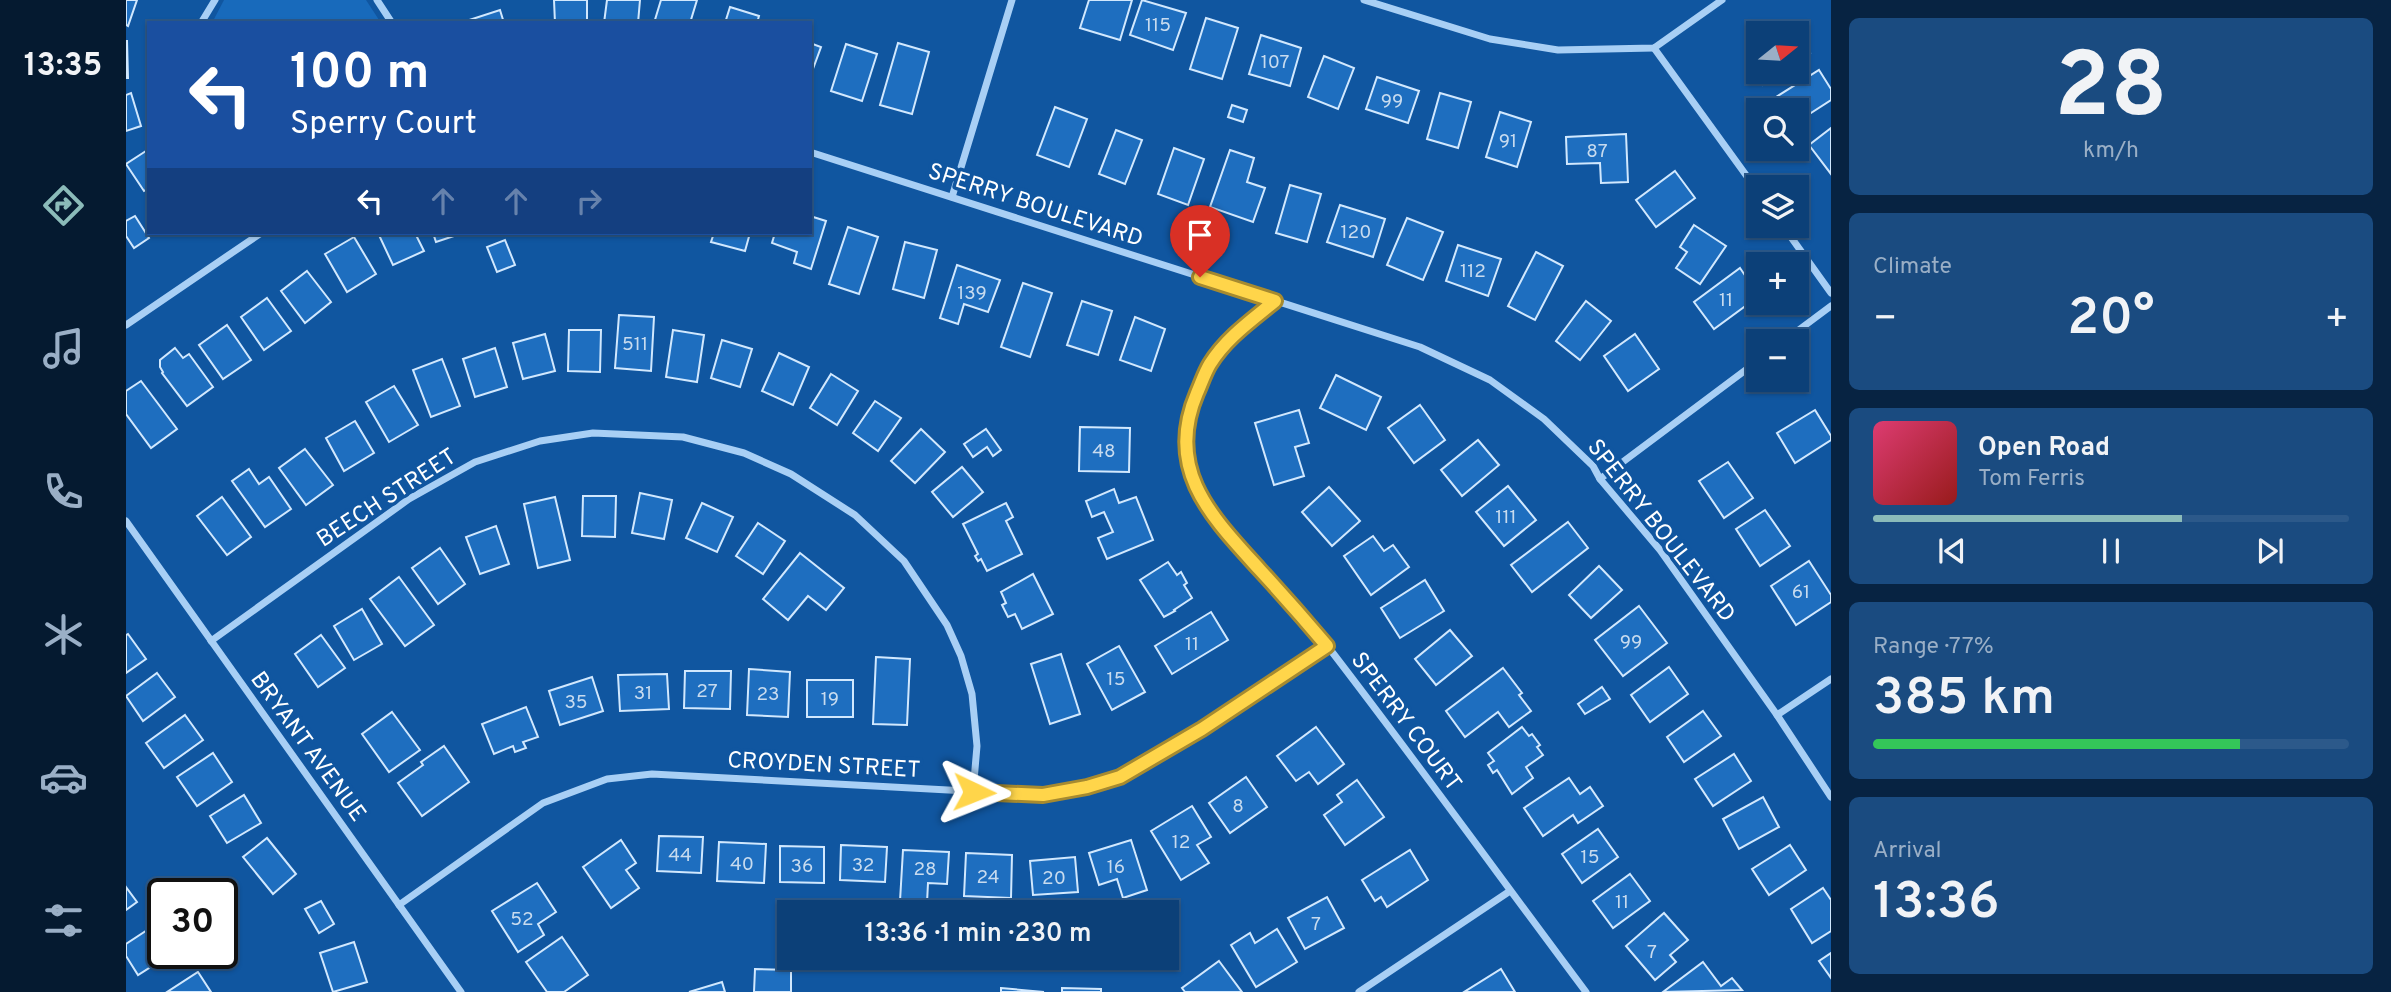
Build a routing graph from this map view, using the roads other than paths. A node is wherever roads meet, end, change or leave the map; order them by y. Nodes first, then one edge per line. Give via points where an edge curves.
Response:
1 (215, 0) edge
2 (377, 0) edge
3 (1012, 0) edge
4 (1364, 0) edge
5 (1722, 0) edge
6 (202, 21) edge
7 (391, 21) edge
8 (1654, 48) junction
9 (812, 153) edge
10 (1746, 175) edge
11 (952, 197) junction
12 (258, 235) edge
13 (1792, 238) edge
14 (1831, 293) edge
15 (1275, 301) junction
16 (1831, 306) edge
17 (126, 326) edge
18 (1800, 329) edge
19 (1746, 370) edge
20 (1600, 479) junction
21 (126, 522) edge
22 (211, 641) junction
23 (1327, 646) junction
24 (1831, 679) edge
25 (1777, 715) junction
26 (974, 792) junction
27 (1831, 797) edge
28 (1510, 891) junction
29 (400, 905) junction
30 (461, 992) edge
31 (1359, 992) edge
32 (1586, 992) edge

1 - 6 street
2 - 7 street
3 - 11 street
4 - 8 street via 1490,39 1558,50
5 - 8 street
8 - 10 street
9 - 11 street, SPERRY BOULEVARD
11 - 15 street, SPERRY BOULEVARD
12 - 17 street
13 - 14 street
15 - 20 street, SPERRY BOULEVARD via 1420,347 1490,380 1545,419 1593,466
15 - 23 street, SPERRY COURT via 1235,334 1210,364 1191,407 1186,440 1190,472 1215,520
16 - 18 street
19 - 20 street
20 - 25 street, SPERRY BOULEVARD via 1660,550
21 - 22 street, BRYANT AVENUE
22 - 26 street, BEECH STREET via 409,499 475,462 540,441 593,433 683,437 744,453 791,474 855,515 904,561 947,625 961,656 972,694 977,746
22 - 29 street, BRYANT AVENUE
23 - 26 street, CROYDEN STREET via 1120,777 1043,795
23 - 28 street, SPERRY COURT
24 - 25 street
25 - 27 street, SPERRY BOULEVARD
26 - 29 street, CROYDEN STREET via 652,774 607,779 543,803
28 - 31 street
28 - 32 street, SPERRY COURT
29 - 30 street, BRYANT AVENUE

